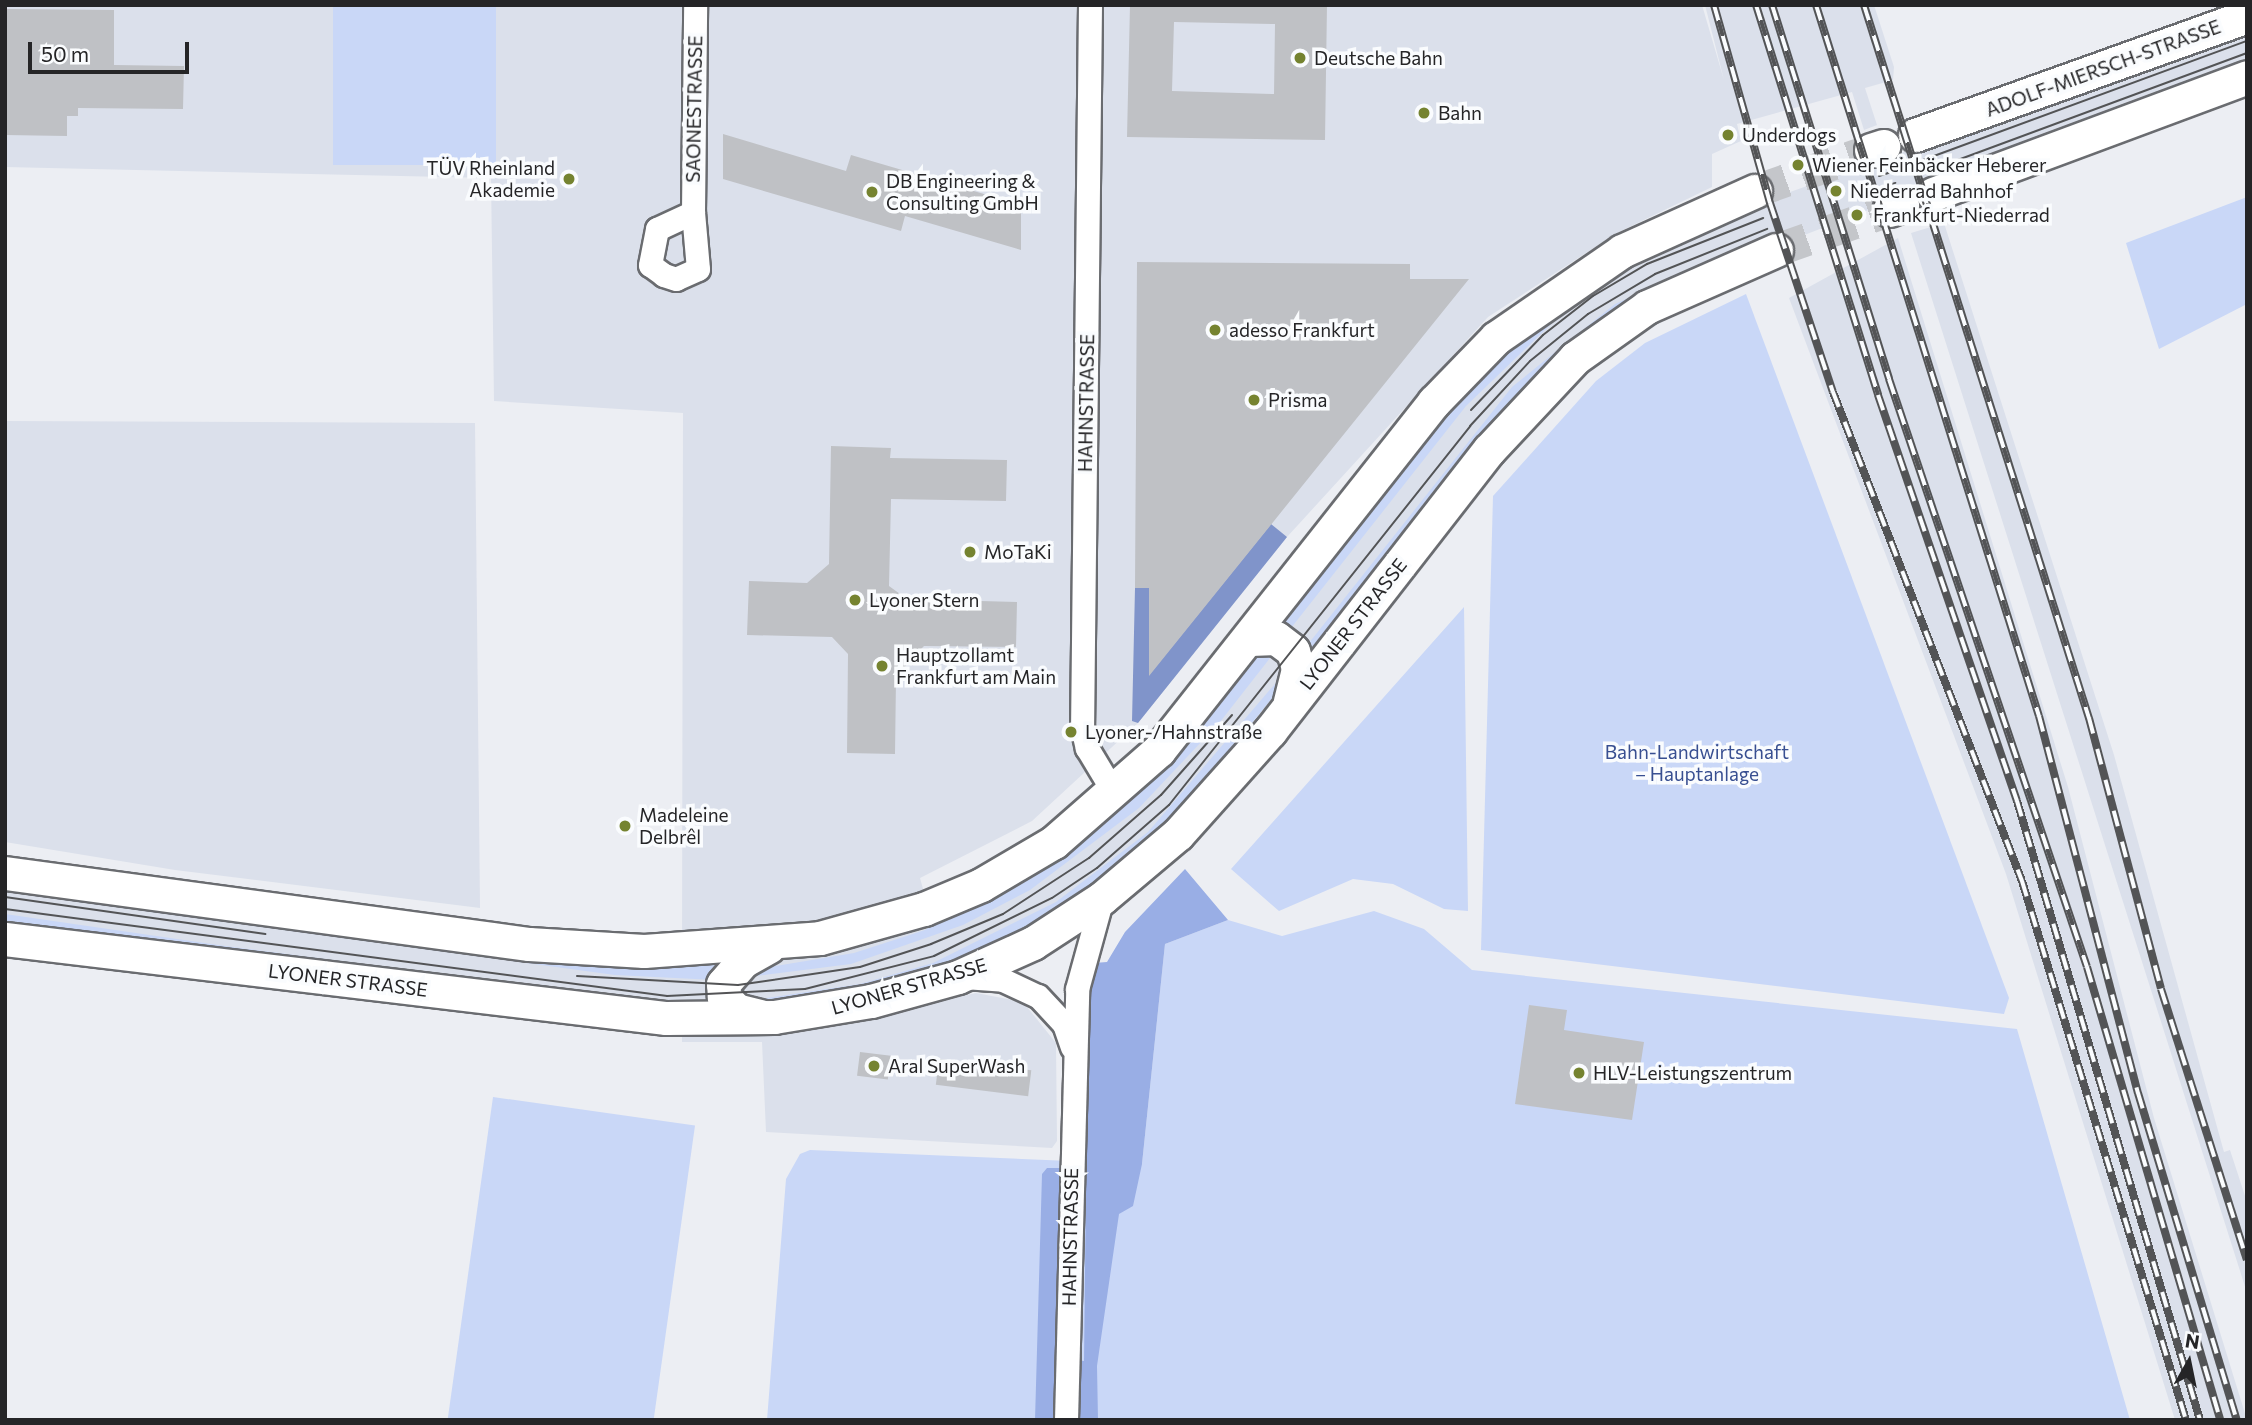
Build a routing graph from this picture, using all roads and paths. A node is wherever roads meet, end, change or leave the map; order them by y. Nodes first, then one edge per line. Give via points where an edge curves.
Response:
1 (695, 5) edge
2 (1090, 5) edge
3 (2247, 16) edge
4 (2247, 76) edge
5 (1915, 135) dead end
6 (1755, 191) tunnel mouth
7 (1933, 194) dead end
8 (692, 212) dead end
9 (1776, 250) tunnel mouth
10 (1250, 639) junction
11 (1289, 705) junction
12 (1114, 793) junction
13 (5, 873) edge
14 (1102, 898) junction
15 (5, 939) edge
16 (776, 944) junction
17 (958, 977) junction
18 (774, 1017) junction
19 (1074, 1055) junction
20 (1066, 1420) edge

1 - 8 street, SAONESTRASSE
2 - 12 street, HAHNSTRASSE via 1082,727 1087,748
3 - 5 main road, ADOLF-MIERSCH-STRASSE
4 - 7 main road
6 - 10 main road via 1622,251 1496,338 1434,402
9 - 11 main road, LYONER STRASSE via 1647,307 1575,358 1489,450
10 - 11 main road via 1276,638 1297,659
10 - 12 main road via 1159,750
11 - 14 main road, LYONER STRASSE via 1186,826
12 - 16 main road via 1054,842 981,885 884,923
13 - 16 main road via 529,944 677,952
14 - 17 main road, LYONER STRASSE via 1026,947
14 - 19 street, HAHNSTRASSE via 1080,968
15 - 18 main road, LYONER STRASSE via 666,1018
16 - 18 main road via 743,961 723,985 724,997 736,1010
17 - 18 main road, LYONER STRASSE via 871,1001
17 - 19 street, HAHNSTRASSE via 1003,980 1038,996 1064,1024
19 - 20 street, HAHNSTRASSE

